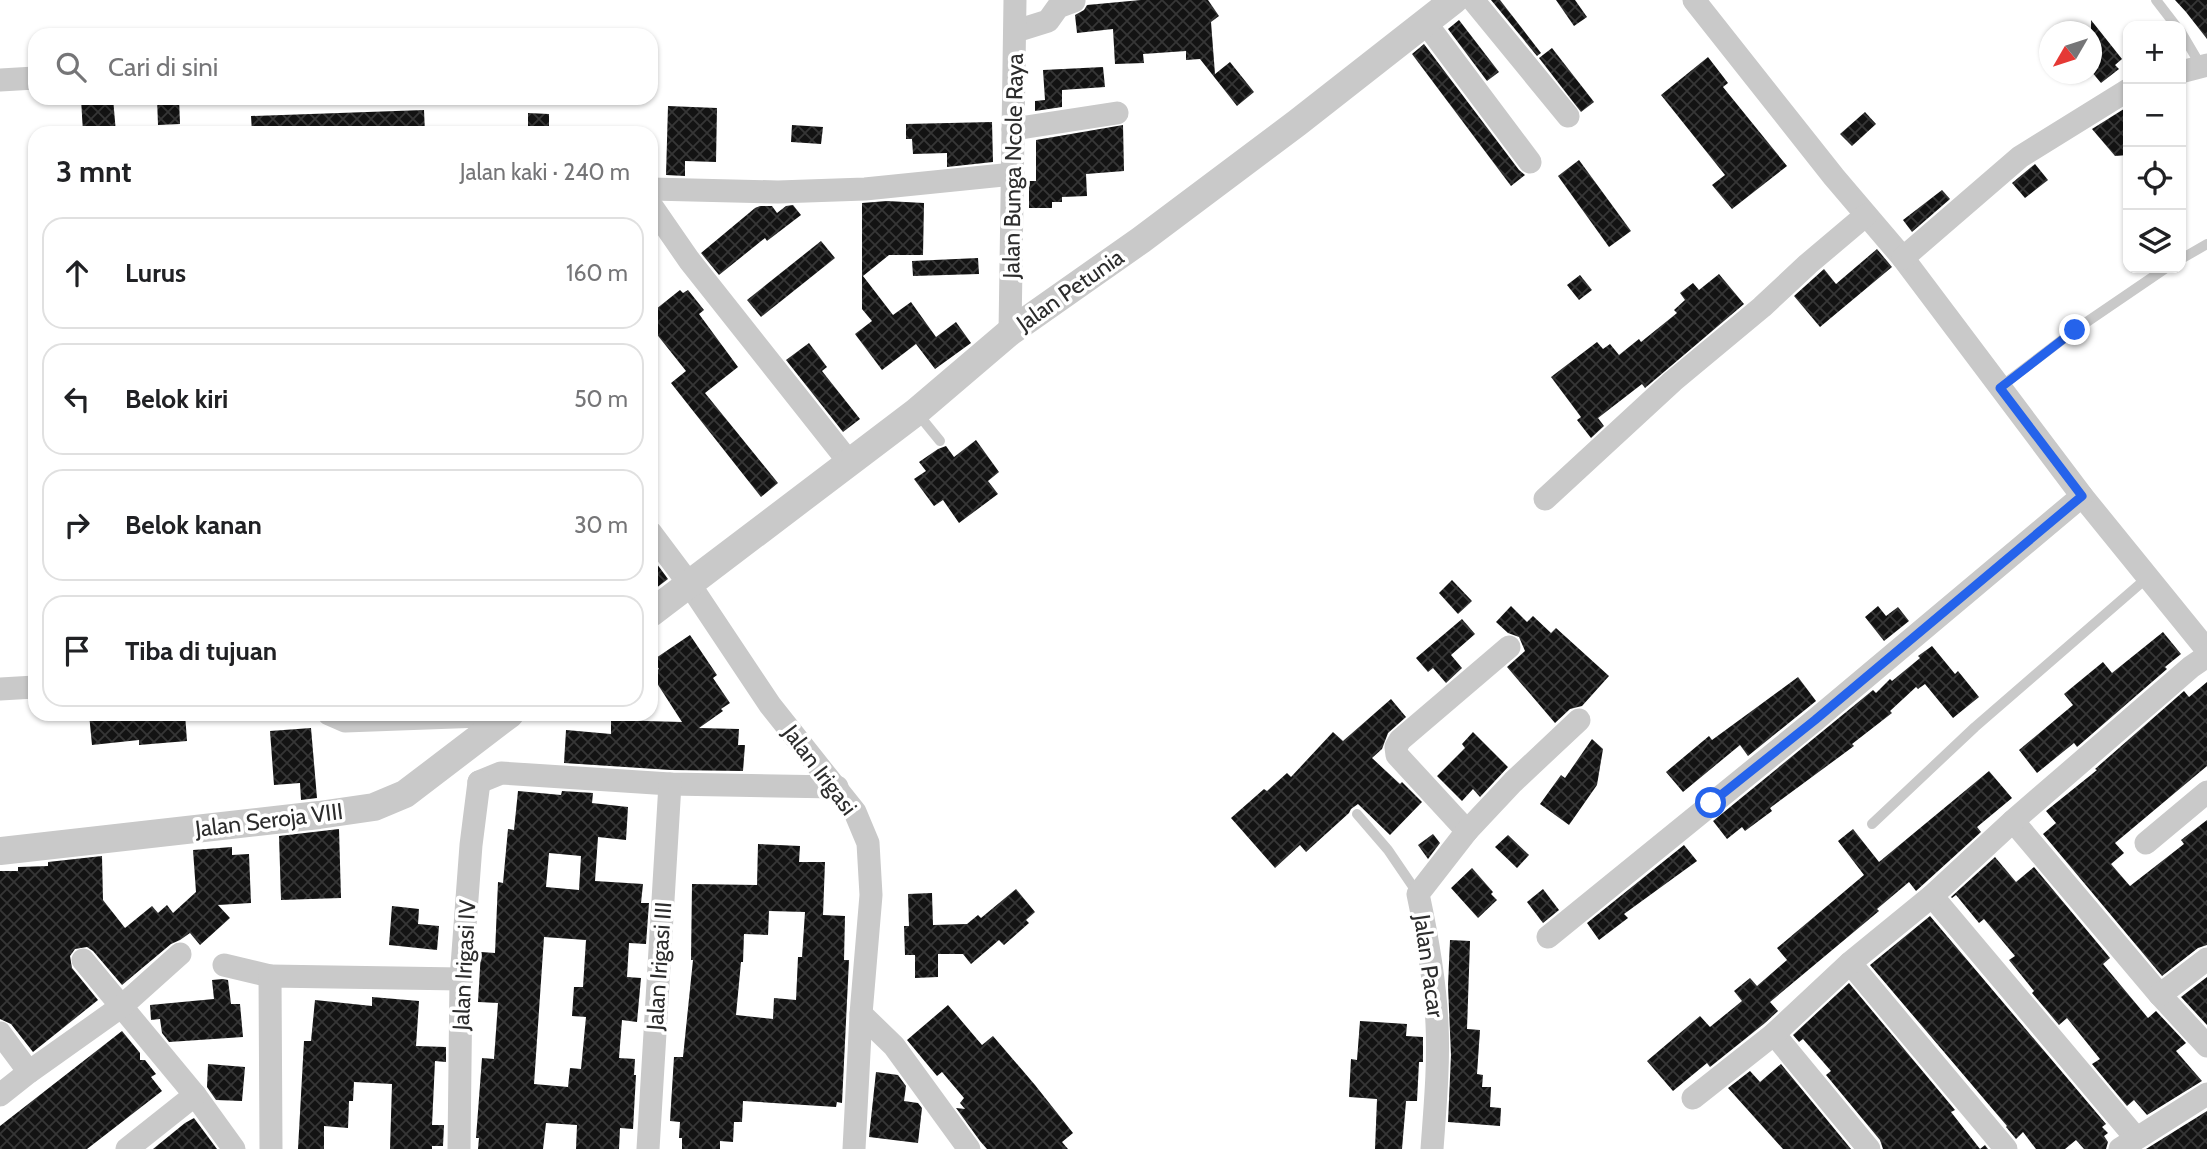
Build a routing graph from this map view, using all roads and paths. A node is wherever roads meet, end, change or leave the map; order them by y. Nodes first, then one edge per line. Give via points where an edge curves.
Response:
1 (1015, 0) edge
2 (1454, 0) edge
3 (1473, 0) edge
4 (1695, 0) edge
5 (2156, 0) edge
6 (1074, 1) edge
7 (2172, 21) edge
8 (1425, 22) junction
9 (1016, 31) junction
10 (2186, 44) edge
11 (2196, 67) edge
12 (28, 78) edge
13 (0, 80) edge
14 (2123, 93) edge
15 (1117, 113) dead end
16 (1568, 116) dead end
17 (1013, 129) junction
18 (1530, 162) dead end
19 (1013, 174) junction
20 (658, 189) edge
21 (658, 215) edge
22 (1866, 215) junction
23 (2207, 244) edge
24 (2186, 256) edge
25 (1903, 258) junction
26 (2159, 273) edge
27 (1010, 332) junction
28 (2000, 388) junction
29 (916, 411) junction
30 (940, 441) dead end
31 (849, 462) junction
32 (2082, 496) junction
33 (1545, 499) dead end
34 (658, 542) edge
35 (2148, 577) junction
36 (690, 585) junction
37 (658, 608) edge
38 (1509, 647) dead end
39 (2207, 650) edge
40 (2207, 656) edge
41 (28, 687) edge
42 (0, 689) edge
43 (1579, 720) dead end
44 (502, 721) edge
45 (450, 760) junction
46 (479, 782) junction
47 (670, 784) junction
48 (837, 787) junction
49 (2207, 792) edge
50 (1357, 814) dead end
51 (2013, 821) junction
52 (1872, 824) dead end
53 (1467, 831) junction
54 (2146, 843) dead end
55 (0, 851) edge
56 (1418, 894) junction
57 (1933, 896) junction
58 (1548, 937) dead end
59 (180, 954) dead end
60 (2207, 959) edge
61 (83, 960) dead end
62 (1850, 963) junction
63 (224, 965) dead end
64 (270, 976) junction
65 (461, 979) junction
66 (2160, 995) junction
67 (122, 1006) junction
68 (861, 1014) junction
69 (0, 1033) edge
70 (1774, 1034) junction
71 (2207, 1046) edge
72 (29, 1072) junction
73 (2207, 1094) edge
74 (0, 1095) edge
75 (195, 1095) junction
76 (1693, 1098) dead end
77 (2128, 1144) edge
78 (127, 1149) edge
79 (234, 1149) edge
80 (271, 1149) edge
81 (459, 1149) edge
82 (648, 1149) edge
83 (854, 1149) edge
84 (970, 1149) edge
85 (1432, 1149) edge
86 (1869, 1149) edge
87 (2006, 1149) edge

1 - 9 street, Jalan Bunga Ncole Raya
2 - 8 street, Jalan Petunia
3 - 16 street
4 - 22 street
5 - 7 lane
6 - 9 street via 1058,7 1048,21
8 - 18 street
8 - 27 street, Jalan Petunia via 1141,240
9 - 17 street, Jalan Bunga Ncole Raya
10 - 11 lane
12 - 13 street
14 - 25 street via 2020,157
15 - 17 street
17 - 19 street, Jalan Bunga Ncole Raya
19 - 20 street via 865,189
19 - 27 street, Jalan Bunga Ncole Raya
21 - 31 street
22 - 25 street
22 - 33 street via 1673,381
23 - 24 lane
25 - 28 street
26 - 28 lane
27 - 29 street, Jalan Petunia
28 - 32 street
29 - 30 lane
29 - 31 street, Jalan Petunia
31 - 36 street, Jalan Petunia
32 - 35 street
32 - 58 street
34 - 36 street, Jalan Irigasi
35 - 39 street
35 - 52 lane via 1975,727
36 - 37 street
36 - 48 street, Jalan Irigasi via 770,705
38 - 53 street via 1396,747 1397,755
40 - 51 street
41 - 42 street
43 - 53 street, Jalan Pacar
44 - 45 street, Jalan Seroja VIII
45 - 46 street
45 - 55 street, Jalan Seroja VIII via 405,793 374,807
46 - 47 street via 501,774
46 - 65 street, Jalan Irigasi IV
47 - 48 street
47 - 82 street, Jalan Irigasi III
48 - 68 street, Jalan Irigasi via 855,812 870,860
49 - 54 street
50 - 56 lane
51 - 57 street
51 - 66 street
53 - 56 street, Jalan Pacar
56 - 85 street, Jalan Pacar via 1437,1023
57 - 62 street
57 - 77 street
59 - 67 street
60 - 66 street
61 - 67 street
62 - 70 street
62 - 87 street
63 - 64 street
64 - 65 street
64 - 80 street
65 - 81 street, Jalan Irigasi IV
66 - 71 street
67 - 72 street
67 - 75 street
68 - 83 street, Jalan Irigasi
68 - 84 street via 894,1046
69 - 72 street
70 - 76 street
70 - 86 street
72 - 74 street
73 - 77 street
75 - 78 street
75 - 79 street

